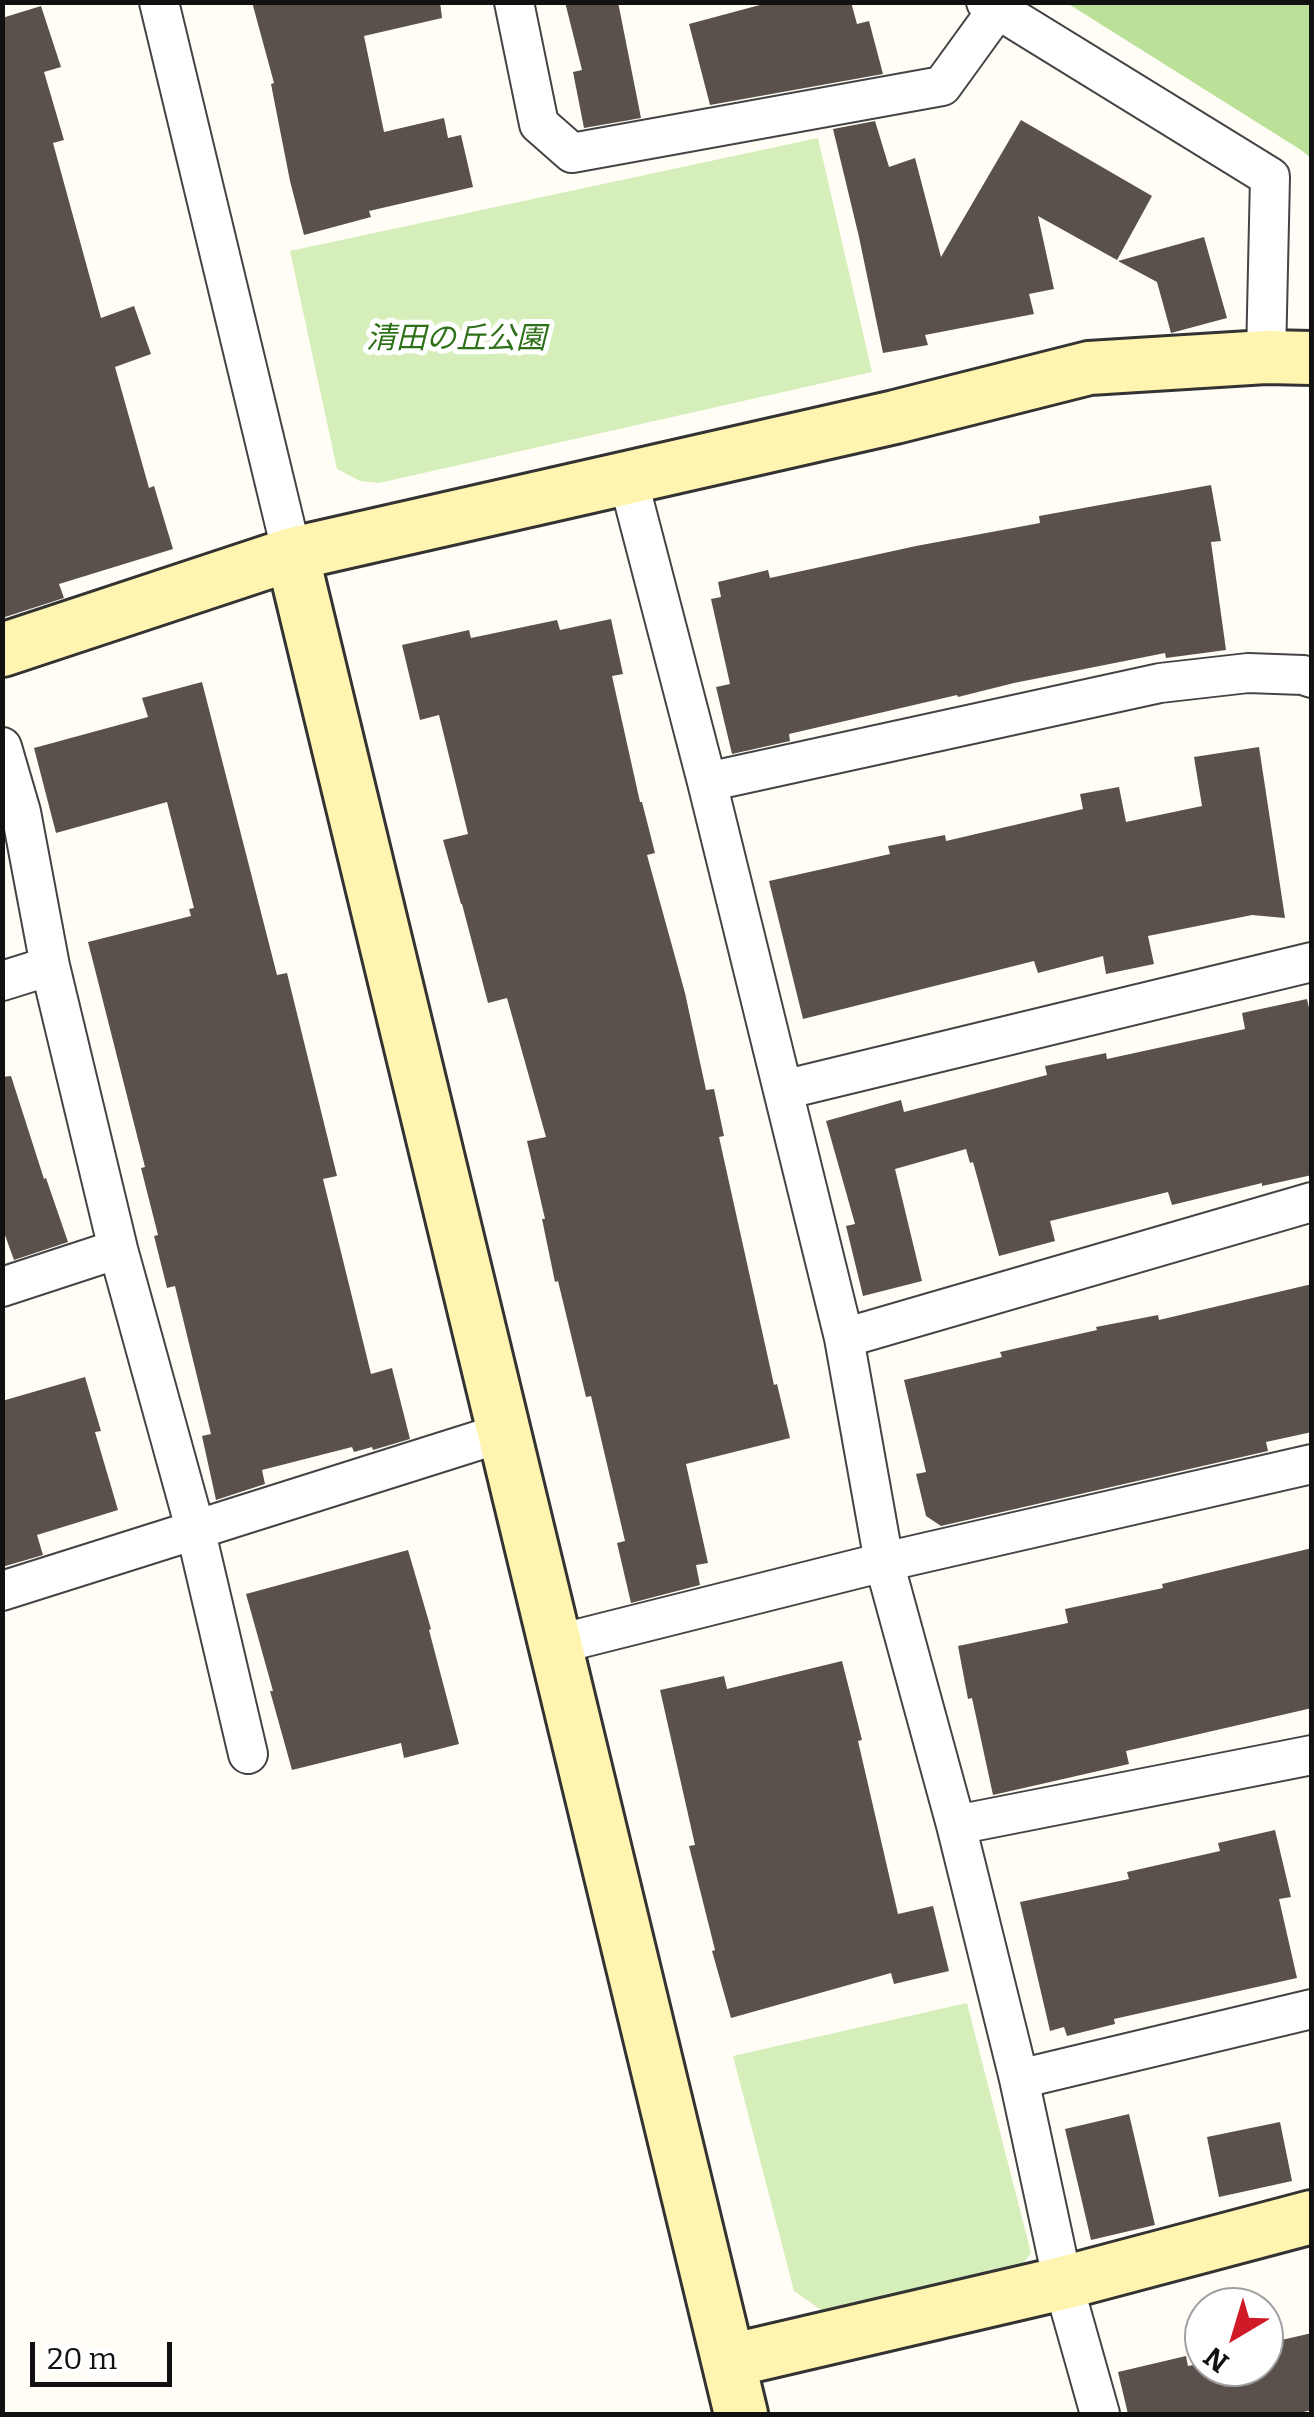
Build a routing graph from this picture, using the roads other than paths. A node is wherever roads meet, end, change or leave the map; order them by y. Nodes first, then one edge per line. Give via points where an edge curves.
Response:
1 (159, 2) edge
2 (514, 2) edge
3 (992, 6) edge
4 (1289, 358) edge
5 (628, 479) junction
6 (292, 554) junction
7 (2, 650) edge
8 (1312, 678) edge
9 (2, 747) edge
10 (707, 782) junction
11 (1312, 962) edge
12 (50, 966) junction
13 (2, 981) edge
14 (784, 1090) junction
15 (1312, 1202) edge
16 (118, 1249) junction
17 (2, 1288) edge
18 (844, 1338) junction
19 (502, 1432) junction
20 (1312, 1464) edge
21 (195, 1528) junction
22 (884, 1562) junction
23 (2, 1591) edge
24 (554, 1645) junction
25 (248, 1754) dead end
26 (1312, 1755) edge
27 (956, 1825) junction
28 (1312, 2009) edge
29 (1019, 2078) junction
30 (1312, 2217) edge
31 (1063, 2282) junction
32 (728, 2362) junction
33 (741, 2414) edge
34 (1100, 2414) edge

1 - 6 street
2 - 3 street via 539,124 572,154 942,86
3 - 4 street via 1270,178
4 - 5 street via 1089,368
5 - 6 street
5 - 10 street
6 - 7 street
6 - 19 street
8 - 10 street via 1248,673 1160,683
9 - 12 street
10 - 14 street
11 - 14 street
12 - 13 street
12 - 16 street
14 - 18 street
15 - 18 street
16 - 17 street
16 - 21 street
18 - 22 street
19 - 21 street
19 - 24 street
20 - 22 street
21 - 23 street
21 - 25 street
22 - 24 street
22 - 27 street
24 - 32 street
26 - 27 street
27 - 29 street
28 - 29 street
29 - 31 street
30 - 31 street
31 - 32 street
31 - 34 street
32 - 33 street

